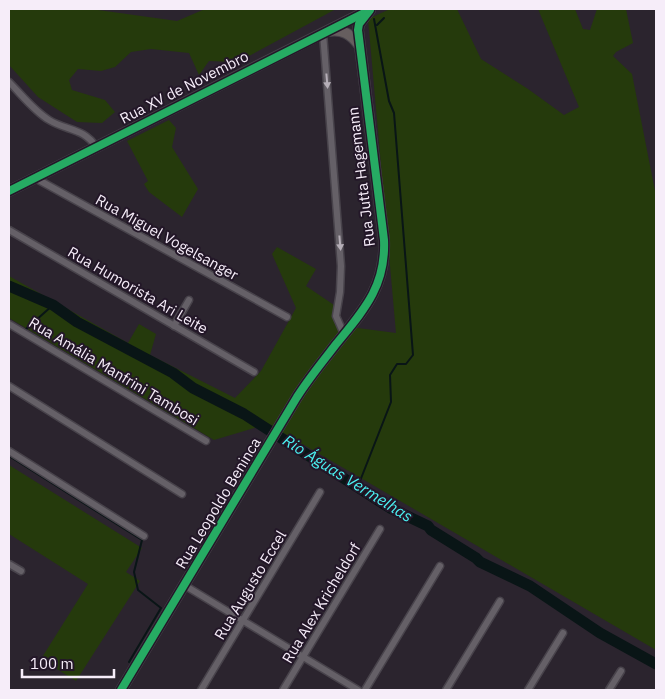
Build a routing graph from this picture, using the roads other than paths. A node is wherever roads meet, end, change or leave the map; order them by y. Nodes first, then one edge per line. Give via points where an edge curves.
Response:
1 (371, 9) edge
2 (323, 33) junction
3 (359, 45) junction
4 (9, 82) edge
5 (96, 147) junction
6 (35, 178) junction
7 (9, 191) edge
8 (9, 230) edge
9 (189, 300) dead end
10 (287, 317) dead end
11 (9, 324) edge
12 (174, 326) junction
13 (344, 334) junction
14 (254, 372) dead end
15 (9, 386) edge
16 (206, 441) dead end
17 (9, 451) edge
18 (320, 492) dead end
19 (182, 494) dead end
20 (380, 529) dead end
21 (144, 536) dead end
22 (9, 564) edge
23 (440, 566) dead end
24 (21, 571) dead end
25 (184, 585) junction
26 (500, 601) dead end
27 (243, 621) junction
28 (563, 633) dead end
29 (303, 657) junction
30 (621, 671) dead end
31 (121, 690) edge
32 (201, 690) edge
33 (283, 690) edge
34 (358, 690) edge
35 (365, 690) edge
36 (446, 690) edge
37 (528, 690) edge
38 (609, 690) edge

1 - 2 main road, Rua XV de Novembro
1 - 3 main road, Rua Jutta Hagemann via 359,24
2 - 3 main road via 344,32
2 - 5 main road, Rua XV de Novembro
2 -> 13 street via 342,266 336,316
3 - 13 main road, Rua Jutta Hagemann via 384,253 382,272 371,298
4 - 5 street via 49,120 86,135
5 - 6 main road, Rua XV de Novembro
6 - 7 main road, Rua XV de Novembro
6 - 10 street, Rua Miguel Vogelsanger
8 - 12 street, Rua Humorista Ari Leite
9 - 12 street
11 - 16 street, Rua Amália Manfrini Tambosi
12 - 14 street, Rua Humorista Ari Leite
13 - 25 main road, Rua Leopoldo Beninca via 308,380
15 - 19 street
17 - 21 street
18 - 27 street, Rua Augusto Eccel
20 - 29 street, Rua Alex Kricheldorf
22 - 24 street
23 - 35 street
25 - 27 street
25 - 31 main road, Rua Leopoldo Beninca
26 - 36 street
27 - 29 street
27 - 32 street, Rua Augusto Eccel
28 - 37 street
29 - 33 street, Rua Alex Kricheldorf
29 - 34 street
30 - 38 street

